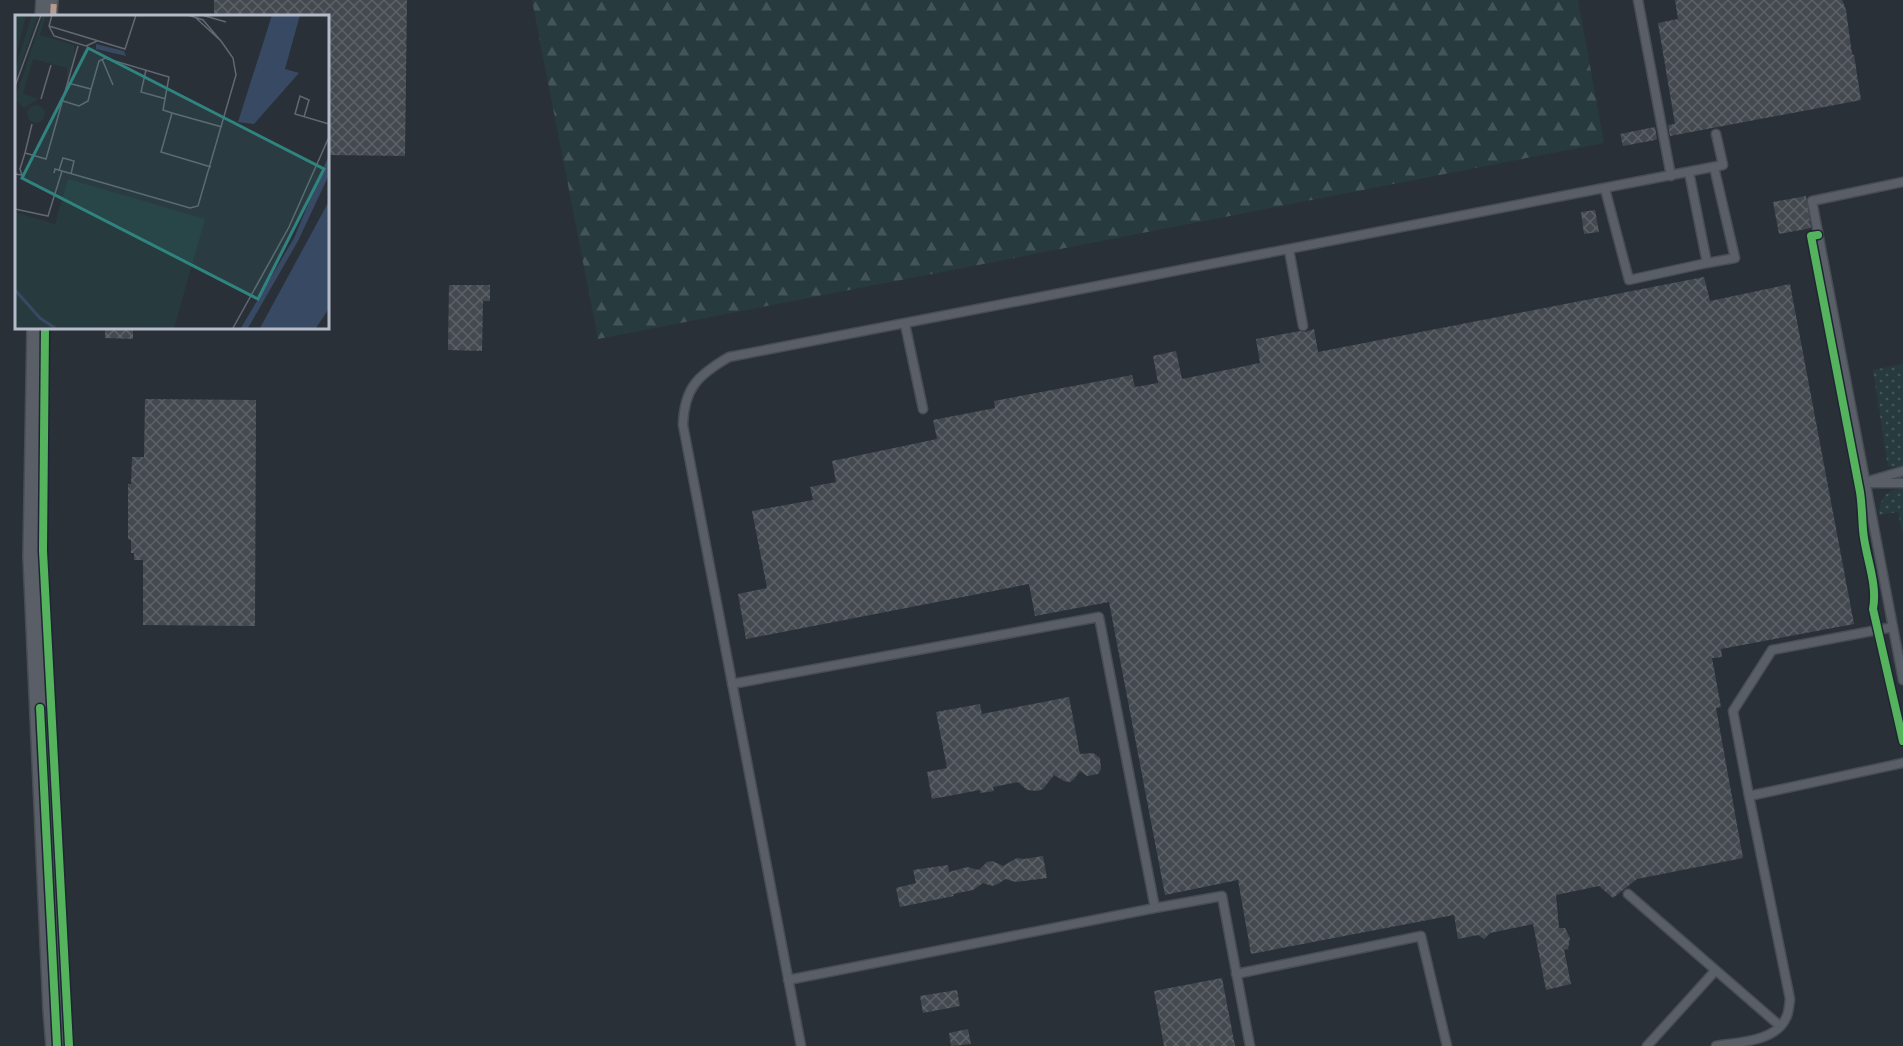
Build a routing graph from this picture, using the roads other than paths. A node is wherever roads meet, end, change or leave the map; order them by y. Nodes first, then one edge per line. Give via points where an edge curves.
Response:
1 (47, 0) edge
2 (1638, 0) edge
3 (46, 15) edge
4 (1716, 134) dead end
5 (1714, 167) junction
6 (1689, 172) junction
7 (1671, 176) junction
8 (1903, 182) edge
9 (1605, 189) junction
10 (1289, 250) junction
11 (1707, 263) junction
12 (905, 324) junction
13 (1303, 326) dead end
14 (38, 328) edge
15 (923, 409) dead end
16 (1903, 471) edge
17 (1865, 482) junction
18 (1903, 483) edge
19 (1893, 627) junction
20 (1903, 680) edge
21 (732, 684) junction
22 (1903, 763) edge
23 (1749, 795) junction
24 (1628, 894) dead end
25 (1155, 908) junction
26 (1715, 971) junction
27 (1236, 974) junction
28 (788, 980) junction
29 (1780, 1026) junction
30 (57, 1046) edge
31 (801, 1046) edge
32 (1250, 1046) edge
33 (1447, 1046) edge
34 (1647, 1046) edge
35 (1716, 1046) edge

1 - 3 street
2 - 7 lane
4 - 5 lane via 1723,165
5 - 6 lane
5 - 11 lane via 1735,258
6 - 7 lane
6 - 11 lane
7 - 9 lane
8 - 17 lane via 1812,201
9 - 10 lane
9 - 11 lane via 1629,280
10 - 12 lane
10 - 13 lane
12 - 15 lane
12 - 21 lane via 729,357 697,379 688,395 683,425
14 - 30 street via 34,557
16 - 17 lane
17 - 18 lane
17 - 19 lane
19 - 20 lane
19 - 23 lane via 1772,650 1733,711
21 - 25 lane via 1099,617
21 - 28 lane
22 - 23 lane
23 - 29 lane via 1790,999
24 - 26 lane
25 - 27 lane via 1222,896
25 - 28 lane
26 - 29 lane
26 - 34 lane
27 - 32 lane
27 - 33 lane via 1421,936
28 - 31 lane
29 - 35 lane via 1765,1036

